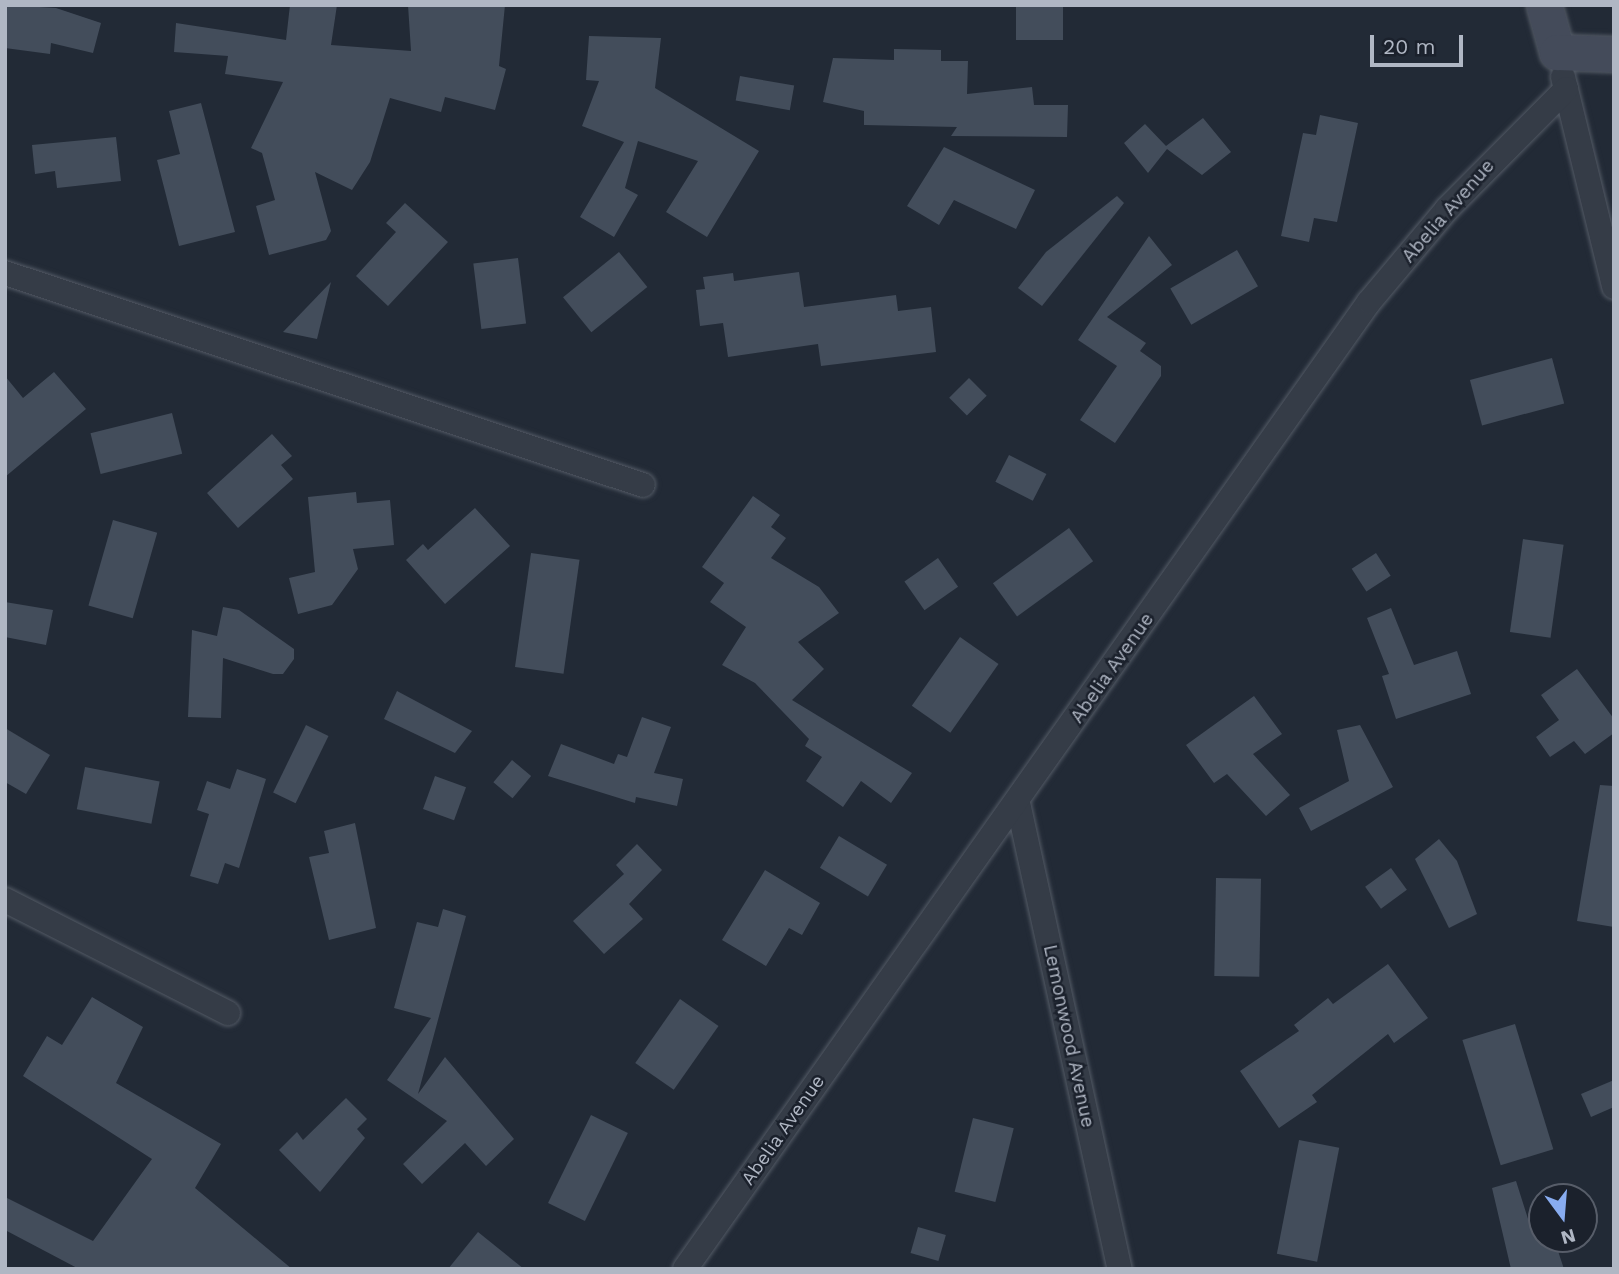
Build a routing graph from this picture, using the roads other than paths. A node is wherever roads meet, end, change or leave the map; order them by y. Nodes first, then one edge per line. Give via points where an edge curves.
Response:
1 (1544, 5) edge
2 (1557, 52) junction
3 (1614, 54) edge
4 (1566, 89) junction
5 (5, 273) edge
6 (1614, 287) edge
7 (643, 485) dead end
8 (1017, 803) junction
9 (5, 900) edge
10 (228, 1013) dead end
11 (685, 1269) edge
12 (1120, 1269) edge

1 - 2 main road
2 - 3 main road
2 - 4 street
4 - 6 street
4 - 8 street, Abelia Avenue via 1447,209 1369,302
5 - 7 street
8 - 11 street, Abelia Avenue
8 - 12 street, Lemonwood Avenue
9 - 10 street

